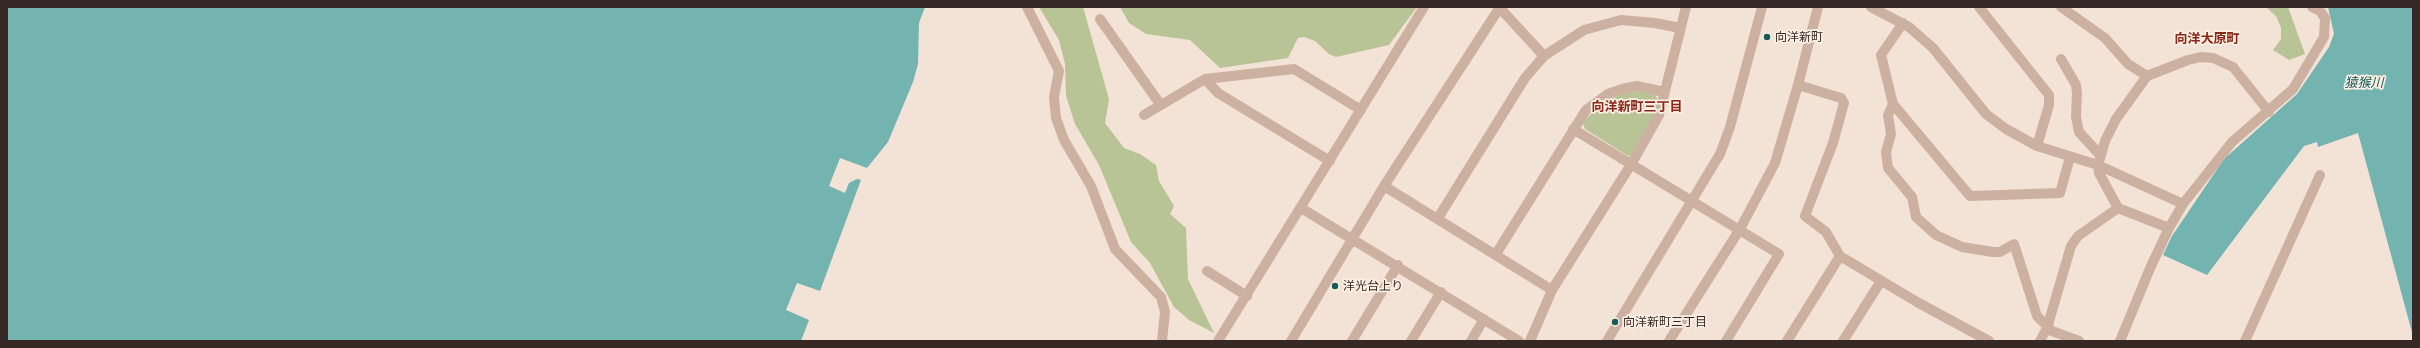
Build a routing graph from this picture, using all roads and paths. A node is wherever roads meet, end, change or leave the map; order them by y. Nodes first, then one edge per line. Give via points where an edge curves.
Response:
1 (1027, 7) edge
2 (1424, 7) edge
3 (1499, 7) edge
4 (1686, 7) edge
5 (1762, 7) edge
6 (1818, 7) edge
7 (1871, 7) edge
8 (1979, 7) edge
9 (2061, 7) edge
10 (2312, 7) edge
11 (1100, 19) dead end
12 (1903, 23) junction
13 (1680, 28) junction
14 (1544, 56) junction
15 (2061, 59) dead end
16 (2146, 76) junction
17 (1205, 79) junction
18 (1798, 86) junction
19 (1664, 92) junction
20 (1160, 104) junction
21 (1893, 104) junction
22 (1361, 110) junction
23 (2269, 112) junction
24 (1144, 115) dead end
25 (1573, 129) junction
26 (2037, 146) junction
27 (2070, 157) junction
28 (1330, 161) junction
29 (2100, 161) junction
30 (1632, 163) junction
31 (2320, 175) dead end
32 (1384, 186) junction
33 (1693, 200) junction
34 (2183, 204) junction
35 (1301, 208) junction
36 (2118, 208) junction
37 (1438, 218) junction
38 (1740, 228) junction
39 (2169, 228) junction
40 (1353, 239) junction
41 (1496, 254) junction
42 (1840, 256) junction
43 (1398, 266) junction
44 (1207, 271) dead end
45 (1881, 281) junction
46 (1552, 290) junction
47 (1441, 292) junction
48 (1247, 296) junction
49 (1484, 319) junction
50 (2047, 328) junction
51 (1162, 341) edge
52 (1218, 341) edge
53 (1291, 341) edge
54 (1352, 341) edge
55 (1411, 341) edge
56 (1471, 341) edge
57 (1519, 341) edge
58 (1530, 341) edge
59 (1607, 341) edge
60 (1669, 341) edge
61 (1726, 341) edge
62 (1787, 341) edge
63 (1843, 341) edge
64 (1989, 341) edge
65 (2040, 341) edge
66 (2079, 341) edge
67 (2120, 341) edge
68 (2245, 341) edge

1 - 51 street via 1059,71 1054,97 1056,118 1064,140 1091,186 1115,249 1161,297 1165,312
2 - 22 street
3 - 14 street
3 - 32 street
4 - 13 street
5 - 33 street via 1730,127 1720,154
6 - 18 street
7 - 12 street
8 - 26 street via 2049,95 2049,106
9 - 16 street via 2105,38 2128,64
10 - 23 street via 2320,11 2325,18 2324,37 2293,89
11 - 20 street
12 - 21 street via 1881,55
12 - 26 street via 1933,48 1986,114 2006,129
13 - 14 street via 1621,20 1584,30
13 - 19 street
14 - 37 street via 1525,78
15 - 29 street via 2076,85 2076,117 2079,132
16 - 23 street via 2188,60 2213,58 2233,67
16 - 29 street via 2116,119 2105,141
17 - 20 street
17 - 22 street via 1294,69
17 - 28 street via 1218,93
18 - 38 street via 1774,163
18 - 42 street via 1841,98 1844,103 1833,143 1805,216 1826,232
19 - 25 street via 1637,86 1622,88 1586,110
19 - 30 street via 1659,115
20 - 24 street
21 - 27 street via 1970,196 2060,193
21 - 50 street via 1888,115 1891,134 1886,152 1888,168 1912,198 1916,216 1936,235 1962,247 2000,252 2014,244 2037,316
22 - 28 street
23 - 34 street via 2232,142
25 - 30 street
25 - 41 street
26 - 27 street
27 - 29 street
28 - 35 street
29 - 34 street
29 - 36 street via 2099,173
30 - 33 street
30 - 46 street
31 - 68 street
32 - 37 street
32 - 40 street
33 - 38 street
33 - 59 street
34 - 39 street
35 - 40 street
35 - 48 street
36 - 39 street
36 - 50 street via 2092,224 2071,246
37 - 41 street
38 - 60 street
38 - 61 street via 1779,254
39 - 67 street
40 - 43 street
40 - 53 street
41 - 46 street
42 - 45 street
42 - 62 street
43 - 47 street
43 - 54 street
44 - 48 street
45 - 63 street
45 - 64 street
46 - 58 street
47 - 49 street
47 - 55 street
48 - 52 street
49 - 56 street
49 - 57 street
50 - 65 street
50 - 66 street

